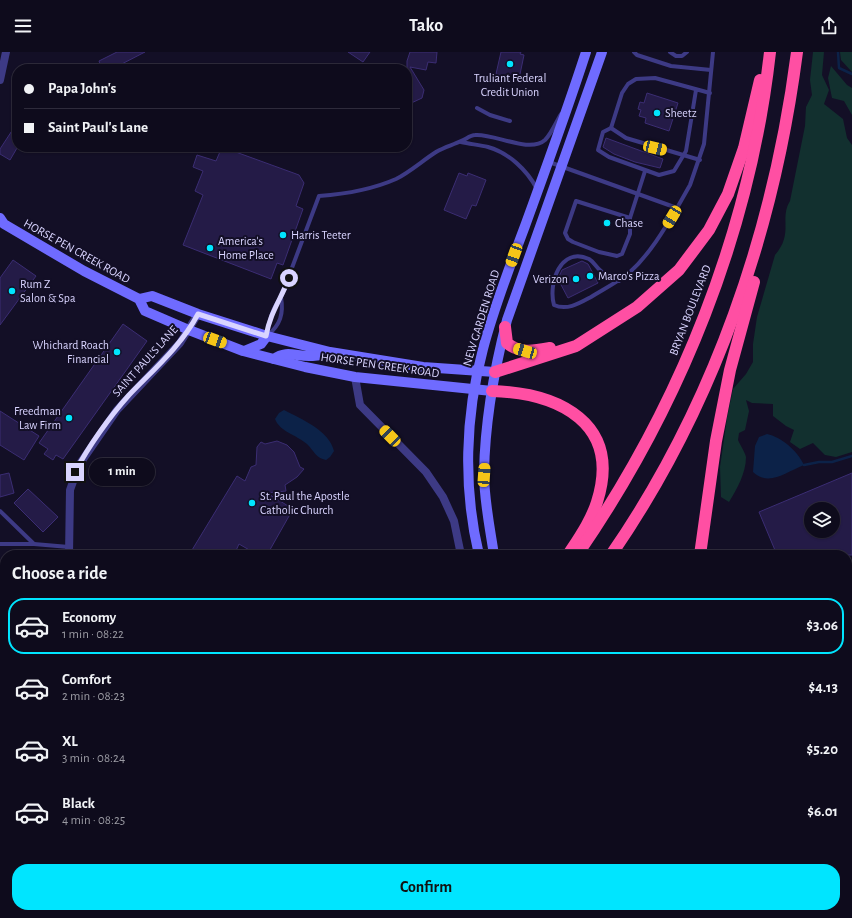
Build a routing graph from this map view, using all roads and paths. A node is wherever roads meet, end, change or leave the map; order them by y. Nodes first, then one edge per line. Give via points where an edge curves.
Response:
1 (6, 52) edge
2 (586, 52) edge
3 (602, 52) edge
4 (634, 52) edge
5 (642, 52) edge
6 (670, 52) edge
7 (687, 52) edge
8 (713, 52) edge
9 (768, 52) edge
10 (797, 52) edge
11 (646, 58) junction
12 (711, 70) junction
13 (0, 80) edge
14 (575, 85) junction
15 (696, 90) junction
16 (710, 93) junction
17 (477, 108) dead end
18 (510, 121) dead end
19 (611, 128) junction
20 (461, 142) junction
21 (684, 154) junction
22 (700, 160) junction
23 (548, 162) junction
24 (561, 167) junction
25 (645, 171) junction
26 (775, 179) junction
27 (538, 191) junction
28 (636, 194) junction
29 (677, 208) junction
30 (630, 218) junction
31 (1, 224) edge
32 (619, 281) junction
33 (281, 297) junction
34 (139, 299) junction
35 (198, 314) junction
36 (505, 327) junction
37 (188, 330) junction
38 (266, 336) junction
39 (566, 349) junction
40 (243, 351) junction
41 (338, 354) junction
42 (274, 359) junction
43 (478, 371) junction
44 (495, 372) junction
45 (355, 377) junction
46 (474, 391) junction
47 (492, 391) junction
48 (0, 512) edge
49 (0, 544) edge
50 (34, 544) junction
51 (64, 550) edge
52 (69, 550) edge
53 (460, 550) edge
54 (478, 550) edge
55 (493, 550) edge
56 (571, 550) edge
57 (581, 550) edge
58 (614, 550) edge
59 (701, 550) edge

1 - 13 street
2 - 14 main road, NEW GARDEN ROAD
3 - 24 main road
4 - 11 lane
5 - 11 lane
6 - 7 lane via 676,56 682,56
8 - 12 lane
9 - 39 highway via 736,172 718,214 696,251 679,270 637,307 576,346
9 - 57 highway, BRYAN BOULEVARD via 764,98 743,192 722,265 703,318 644,448
10 - 26 highway via 792,96
11 - 12 lane via 671,66
12 - 16 lane
14 - 20 lane via 552,130 540,144 474,135
14 - 23 main road, NEW GARDEN ROAD
15 - 16 lane
15 - 19 lane via 655,78 636,79 628,84 622,93
15 - 21 lane
16 - 22 lane
17 - 18 lane
19 - 21 lane via 626,138
19 - 25 lane via 603,132 598,150
20 - 27 lane via 489,147 515,161
20 - 33 lane via 445,147 410,171 374,187 344,194 319,196
21 - 22 lane
21 - 25 lane via 674,171 659,175
22 - 29 lane
23 - 24 lane
23 - 27 main road, NEW GARDEN ROAD
24 - 28 lane
24 - 36 main road
25 - 28 lane
26 - 58 highway via 745,288 714,366 669,459
26 - 59 highway via 760,262 730,370 715,448
27 - 43 main road, NEW GARDEN ROAD via 499,296
28 - 29 lane
28 - 30 lane
29 - 32 lane via 645,255
30 - 30 lane via 576,201 565,233 568,239 599,252 617,256 622,254 630,234
31 - 34 main road, HORSE PEN CREEK ROAD
32 - 32 lane via 606,276 589,260 576,257 557,269 551,296 554,305 566,308 583,302
33 - 38 lane via 275,305
33 - 38 lane via 283,309 277,327
34 - 35 main road, HORSE PEN CREEK ROAD via 152,296
34 - 37 main road, HORSE PEN CREEK ROAD via 145,311
35 - 37 street, SAINT PAUL'S LANE
35 - 38 main road, HORSE PEN CREEK ROAD
36 - 39 highway via 507,343 516,349
36 - 44 main road
37 - 40 main road, HORSE PEN CREEK ROAD
37 - 52 street, SAINT PAUL'S LANE via 180,343 117,410 79,465 70,490
38 - 40 main road via 262,344
38 - 41 main road, HORSE PEN CREEK ROAD
39 - 44 highway
40 - 42 main road, HORSE PEN CREEK ROAD
41 - 42 main road via 283,354
41 - 43 main road, HORSE PEN CREEK ROAD via 423,367
42 - 45 main road, HORSE PEN CREEK ROAD via 305,368
43 - 44 main road, HORSE PEN CREEK ROAD
43 - 46 main road, NEW GARDEN ROAD
44 - 47 main road
45 - 46 main road, HORSE PEN CREEK ROAD
45 - 53 street via 360,405 426,472 443,497 454,521
46 - 47 main road, HORSE PEN CREEK ROAD
46 - 54 main road, NEW GARDEN ROAD via 468,463
47 - 55 main road via 488,411 484,475
47 - 56 highway via 518,392 549,400 571,410 589,427 599,445 603,469 597,502
48 - 50 lane
49 - 50 lane
50 - 51 lane

